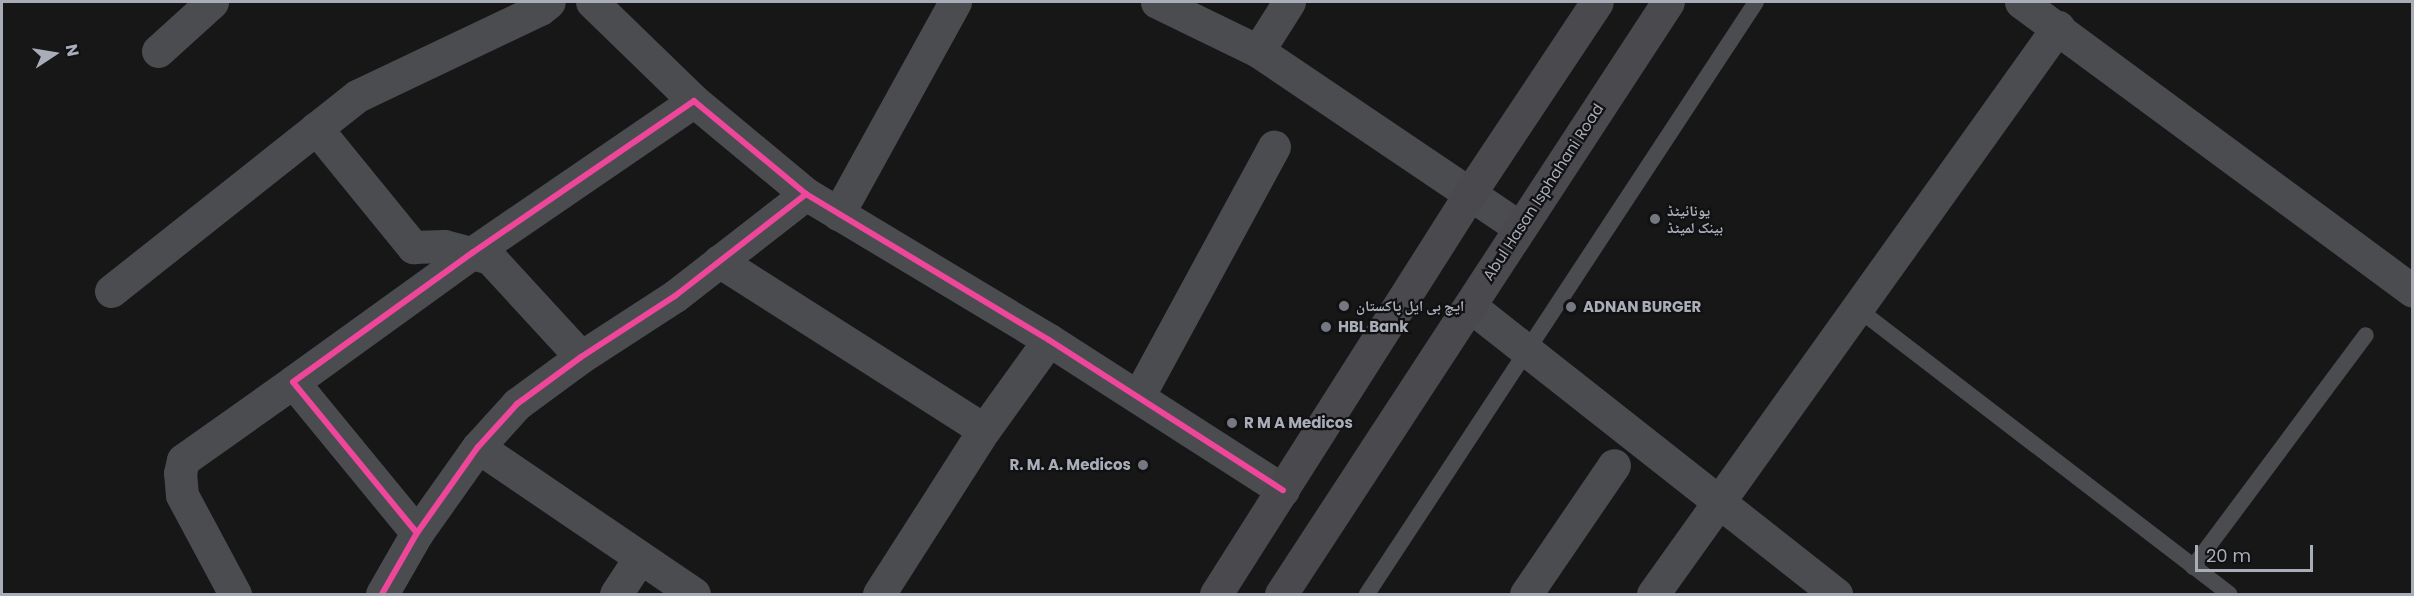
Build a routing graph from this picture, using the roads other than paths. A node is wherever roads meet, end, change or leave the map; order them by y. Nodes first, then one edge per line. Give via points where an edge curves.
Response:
1 (212, 2) edge
2 (549, 2) edge
3 (592, 2) edge
4 (955, 2) edge
5 (1157, 2) edge
6 (1289, 2) edge
7 (1597, 2) edge
8 (1668, 2) edge
9 (1756, 2) edge
10 (2021, 2) edge
11 (2058, 27) junction
12 (158, 51) dead end
13 (1258, 51) junction
14 (694, 101) junction
15 (316, 128) junction
16 (1274, 146) dead end
17 (1470, 193) junction
18 (806, 194) junction
19 (838, 214) junction
20 (1520, 228) junction
21 (472, 253) junction
22 (719, 261) junction
23 (2412, 290) edge
24 (111, 291) dead end
25 (1470, 306) junction
26 (1858, 309) junction
27 (2366, 335) dead end
28 (1049, 340) junction
29 (1528, 352) junction
30 (580, 357) junction
31 (293, 382) junction
32 (1138, 397) junction
33 (984, 430) junction
34 (478, 447) junction
35 (1614, 465) dead end
36 (1283, 490) junction
37 (1720, 503) junction
38 (417, 533) junction
39 (639, 559) junction
40 (2193, 567) junction
41 (235, 594) edge
42 (382, 594) edge
43 (616, 594) edge
44 (694, 594) edge
45 (879, 594) edge
46 (1216, 594) edge
47 (1281, 594) edge
48 (1367, 594) edge
49 (1526, 594) edge
50 (1653, 594) edge
51 (1836, 594) edge
52 (2229, 594) edge

1 - 12 street
2 - 15 street via 357,96
3 - 14 street
4 - 19 street
5 - 13 street
6 - 13 street
7 - 17 main road
8 - 20 main road, Abul Hasan Isphahani Road
9 - 29 lane
10 - 11 street
11 - 23 street
11 - 26 street
13 - 17 street
14 - 18 street
14 - 21 street
15 - 21 street via 413,247 444,246
15 - 24 street
16 - 32 street
17 - 20 street
17 - 36 main road
18 - 19 street
18 - 22 street
19 - 28 street
20 - 25 main road, Abul Hasan Isphahani Road
21 - 30 street via 490,258
21 - 31 street
22 - 30 street via 675,296
22 - 33 street
25 - 29 street
25 - 47 main road, Abul Hasan Isphahani Road
26 - 37 street
26 - 40 lane
27 - 40 lane
28 - 32 street
28 - 33 street
29 - 37 street
29 - 48 lane
30 - 34 street via 517,404
31 - 38 street
31 - 41 street via 183,460 182,495
32 - 36 street
33 - 45 street
34 - 38 street
34 - 39 street
35 - 49 street
36 - 46 main road
37 - 50 street
37 - 51 street
38 - 42 street
39 - 43 street
39 - 44 street
40 - 52 lane

